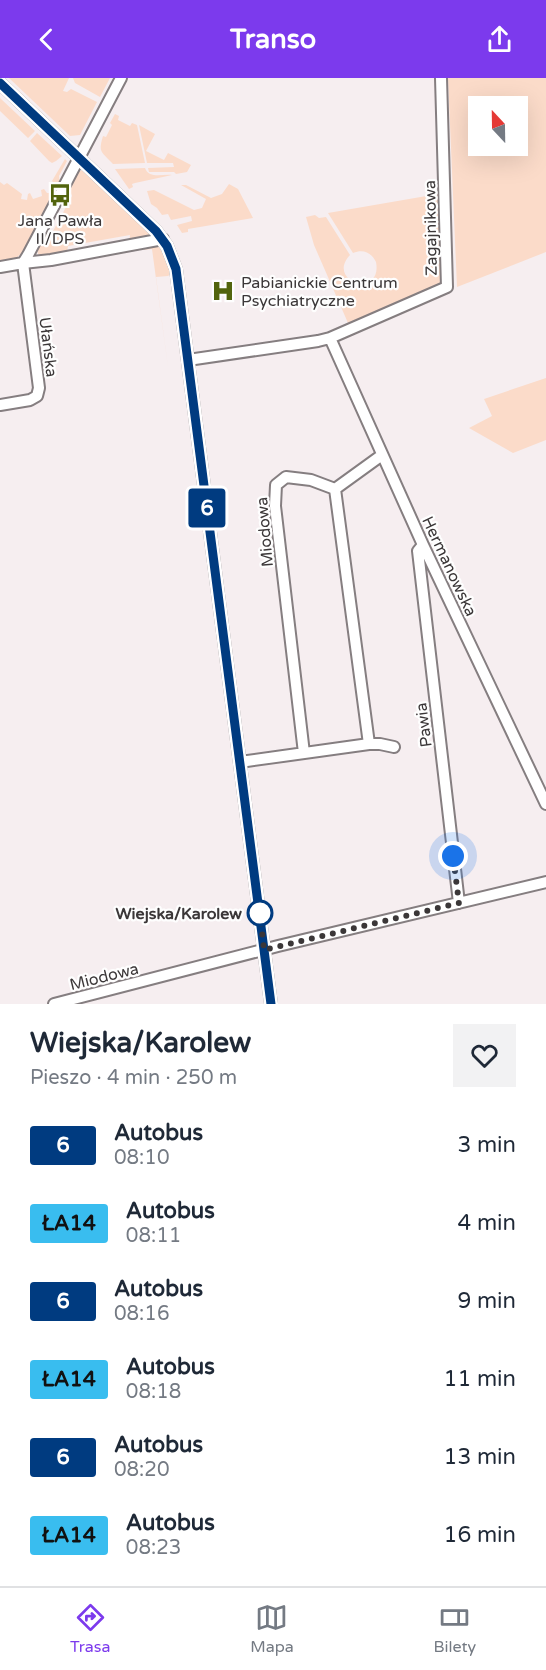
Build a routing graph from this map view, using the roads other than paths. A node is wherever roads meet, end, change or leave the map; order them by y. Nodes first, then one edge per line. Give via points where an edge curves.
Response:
1 (121, 78) edge
2 (441, 78) edge
3 (0, 83) edge
4 (79, 157) junction
5 (163, 239) junction
6 (23, 263) junction
7 (0, 267) edge
8 (330, 338) junction
9 (188, 360) junction
10 (0, 405) edge
11 (382, 455) junction
12 (335, 489) junction
13 (423, 545) junction
14 (369, 744) junction
15 (394, 747) dead end
16 (304, 753) junction
17 (240, 762) junction
18 (546, 804) edge
19 (546, 882) edge
20 (459, 903) junction
21 (264, 950) junction
22 (54, 1004) edge
23 (271, 1004) edge

1 - 4 street
2 - 8 street, Zagajnikowa via 447,287
3 - 4 street
4 - 5 street
4 - 6 street
5 - 6 street
5 - 9 street via 176,269
6 - 7 street
6 - 10 street, Ułańska via 39,388 37,396 30,400
8 - 9 street, Zagajnikowa
8 - 11 street, Hermanowska
9 - 17 street
11 - 12 street
11 - 13 street, Hermanowska
12 - 14 street
12 - 16 street, Miodowa via 311,480 286,477 276,485 275,506
13 - 18 street, Hermanowska
13 - 20 street, Pawia via 418,551
14 - 15 street
14 - 16 street
16 - 17 street
17 - 21 street
19 - 20 street, Miodowa
20 - 21 street, Miodowa
21 - 22 street, Miodowa
21 - 23 street

